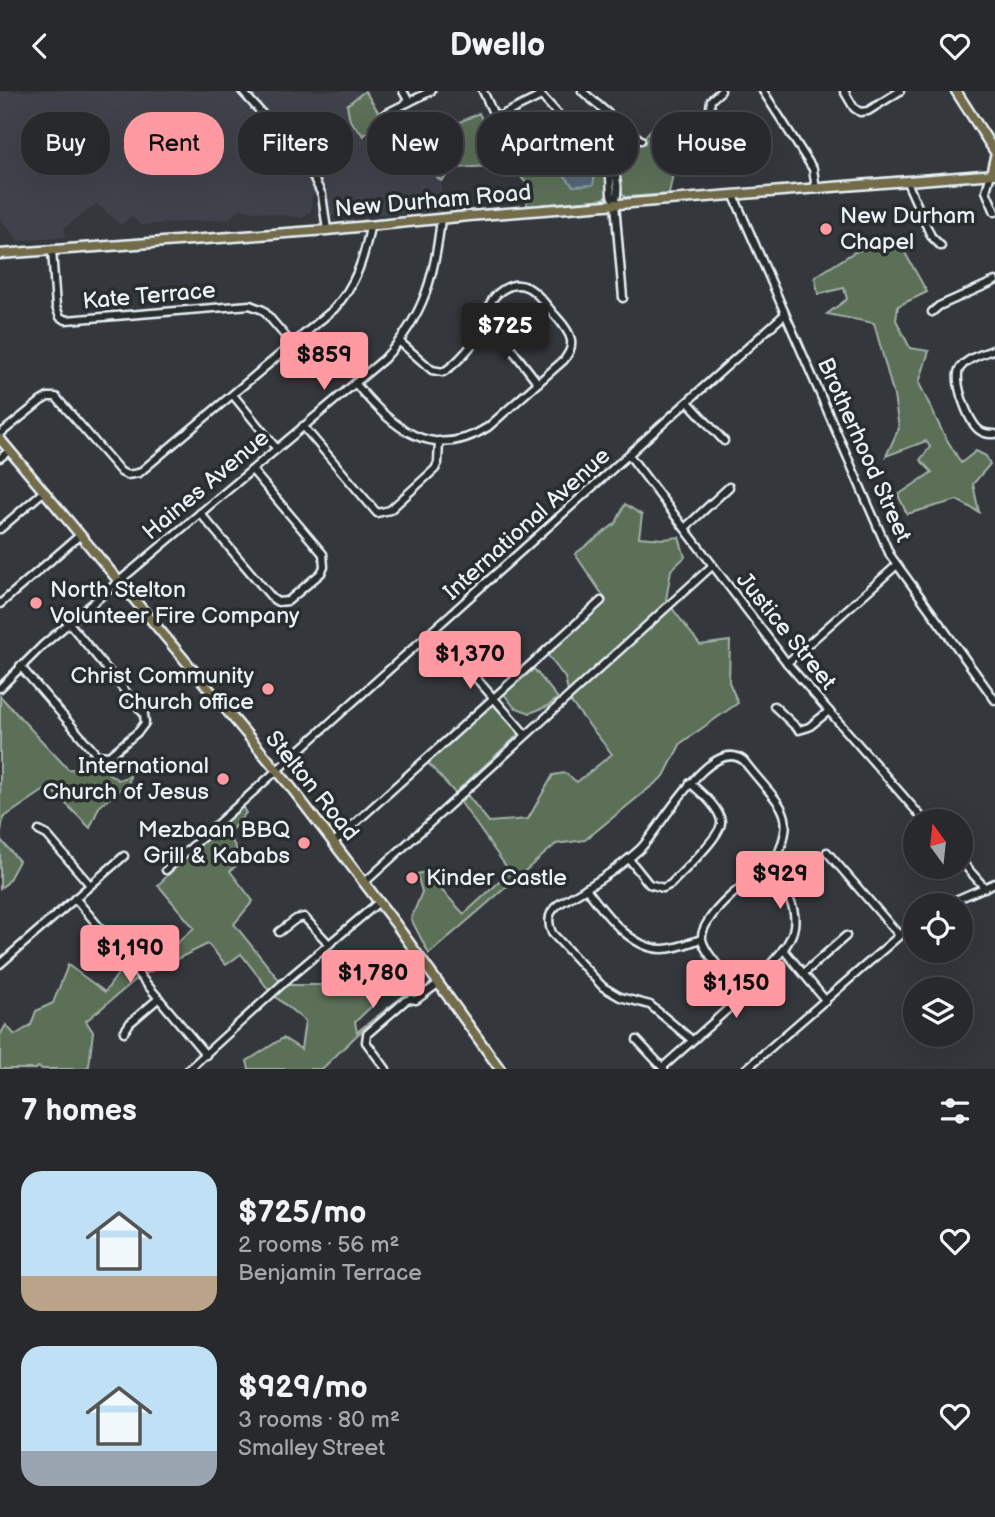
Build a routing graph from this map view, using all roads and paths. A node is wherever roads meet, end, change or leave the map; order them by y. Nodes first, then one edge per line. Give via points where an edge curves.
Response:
1 (242, 91) edge
2 (403, 91) edge
3 (431, 91) edge
4 (483, 91) edge
5 (582, 91) edge
6 (721, 91) edge
7 (763, 91) edge
8 (844, 91) edge
9 (900, 91) edge
10 (956, 91) edge
11 (539, 93) edge
12 (409, 102) junction
13 (389, 112) edge
14 (556, 112) edge
15 (606, 112) edge
16 (713, 112) edge
17 (638, 137) edge
18 (642, 140) dead end
19 (995, 152) edge
20 (995, 157) edge
21 (993, 174) edge
22 (609, 175) edge
23 (907, 182) junction
24 (816, 189) junction
25 (734, 196) junction
26 (615, 204) junction
27 (995, 212) edge
28 (441, 218) junction
29 (370, 227) junction
30 (327, 230) junction
31 (941, 246) dead end
32 (52, 250) junction
33 (0, 254) edge
34 (995, 281) edge
35 (623, 298) dead end
36 (932, 312) dead end
37 (785, 314) junction
38 (482, 329) junction
39 (400, 342) junction
40 (292, 344) junction
41 (995, 349) edge
42 (355, 383) junction
43 (538, 383) junction
44 (233, 395) junction
45 (688, 403) junction
46 (303, 426) junction
47 (0, 433) edge
48 (995, 434) edge
49 (0, 439) edge
50 (439, 441) junction
51 (724, 441) dead end
52 (277, 449) junction
53 (9, 451) junction
54 (629, 455) junction
55 (0, 458) edge
56 (252, 470) junction
57 (729, 487) dead end
58 (43, 492) junction
59 (200, 513) junction
60 (685, 527) junction
61 (0, 529) edge
62 (79, 536) junction
63 (897, 565) junction
64 (712, 566) junction
65 (117, 582) junction
66 (601, 601) dead end
67 (0, 604) edge
68 (69, 623) junction
69 (435, 630) junction
70 (787, 663) junction
71 (20, 666) junction
72 (0, 687) edge
73 (494, 699) junction
74 (995, 700) edge
75 (774, 706) dead end
76 (829, 711) junction
77 (525, 734) junction
78 (277, 771) junction
79 (690, 783) junction
80 (915, 809) edge
81 (39, 831) dead end
82 (333, 843) junction
83 (827, 852) dead end
84 (124, 856) dead end
85 (629, 859) junction
86 (166, 870) dead end
87 (769, 874) junction
88 (973, 874) edge
89 (364, 883) junction
90 (995, 883) edge
91 (90, 885) junction
92 (586, 888) junction
93 (985, 888) junction
94 (973, 893) edge
95 (75, 898) junction
96 (379, 902) junction
97 (279, 932) dead end
98 (903, 932) edge
99 (899, 935) junction
100 (846, 936) dead end
101 (701, 939) junction
102 (329, 944) junction
103 (783, 949) junction
104 (0, 964) edge
105 (804, 973) junction
106 (439, 983) junction
107 (744, 995) junction
108 (159, 998) junction
109 (826, 1001) junction
110 (124, 1032) dead end
111 (637, 1040) dead end
112 (692, 1040) junction
113 (206, 1055) junction
114 (663, 1068) edge
115 (189, 1069) edge
116 (386, 1069) edge
117 (500, 1069) edge
118 (746, 1069) edge

1 - 30 street via 312,172 323,195
2 - 12 street
3 - 12 street
4 - 11 street via 498,117
5 - 15 street
6 - 16 street via 711,100
7 - 24 street via 813,169
8 - 9 street via 860,112
10 - 19 main road
11 - 14 street
12 - 13 street
17 - 18 street
20 - 21 main road
21 - 23 main road, New Durham Road
21 - 27 street via 986,191
22 - 26 street
23 - 24 main road, New Durham Road
23 - 31 street via 931,236
24 - 25 main road, New Durham Road
25 - 26 main road, New Durham Road
25 - 37 street, Brotherhood Street
26 - 28 main road, New Durham Road
26 - 35 street
28 - 29 main road, New Durham Road
28 - 39 street, Haines Avenue via 426,296
29 - 30 main road, New Durham Road
29 - 40 street via 360,269 347,295
30 - 32 main road, New Durham Road
32 - 33 main road, New Durham Road
32 - 40 street, Kate Terrace via 56,307 66,320 250,305 263,310
34 - 36 street
37 - 45 street, International Avenue
37 - 63 street, Brotherhood Street
38 - 39 street via 443,372 432,370
38 - 43 street via 503,338
38 - 43 street via 496,295 516,285 535,291 571,341 565,360
39 - 42 street, Haines Avenue
40 - 44 street
41 - 48 street via 964,364 956,381 973,423 981,432
42 - 46 street, Haines Avenue
42 - 50 street via 397,426 422,439
43 - 50 street via 479,433
44 - 47 street via 133,476 121,472 56,397 41,401
44 - 52 street
45 - 51 street
45 - 54 street, International Avenue
46 - 50 street via 377,513 390,510 435,469
46 - 52 street, Haines Avenue
49 - 53 main road, Stelton Road
52 - 56 street, Haines Avenue
53 - 55 street
53 - 58 main road, Stelton Road
54 - 60 street, Justice Street
54 - 69 street, International Avenue
56 - 59 street, Haines Avenue
56 - 59 street via 324,558 321,573 288,601 273,599
57 - 60 street
58 - 61 street
58 - 62 main road, Stelton Road
59 - 65 street, Haines Avenue
60 - 64 street, Justice Street
62 - 65 main road, Stelton Road
62 - 67 street
63 - 70 street
63 - 74 street, Brotherhood Street
64 - 70 street, Justice Street
64 - 77 street
65 - 68 street, Haines Avenue
65 - 78 main road, Stelton Road
66 - 73 street
68 - 71 street, Haines Avenue
68 - 71 street via 142,710 145,723 139,731 109,756 97,755
69 - 73 street
69 - 78 street, International Avenue
70 - 76 street, Justice Street
71 - 72 street, Haines Avenue
73 - 77 street
73 - 82 street
75 - 76 street via 799,730
76 - 80 street, Justice Street
77 - 89 street
78 - 82 main road, Stelton Road
78 - 86 street, International Avenue
79 - 85 street via 653,836
79 - 85 street via 721,818 714,838 663,888 649,884
79 - 87 street via 722,758 744,761 785,815 783,846
81 - 91 street
82 - 89 main road, Stelton Road
83 - 99 street
84 - 91 street
85 - 92 street
87 - 101 street via 730,896 705,926
87 - 103 street via 794,913 794,929
88 - 93 street
89 - 96 main road, Stelton Road
90 - 93 street
91 - 95 street
92 - 101 street via 614,925 649,947 669,948
92 - 112 street via 554,908 549,918 552,933 603,987 650,1005
93 - 94 street
95 - 104 street
95 - 108 street
96 - 102 street
96 - 106 main road, Stelton Road
97 - 102 street via 304,917
98 - 99 street
99 - 109 street
100 - 105 street
101 - 107 street
102 - 113 street
103 - 105 street
103 - 107 street
105 - 109 street
106 - 116 street via 416,1000 405,1001 365,1037
106 - 117 main road, Stelton Road
107 - 112 street
108 - 110 street
108 - 113 street
109 - 118 street
111 - 114 street
112 - 114 street
113 - 115 street

